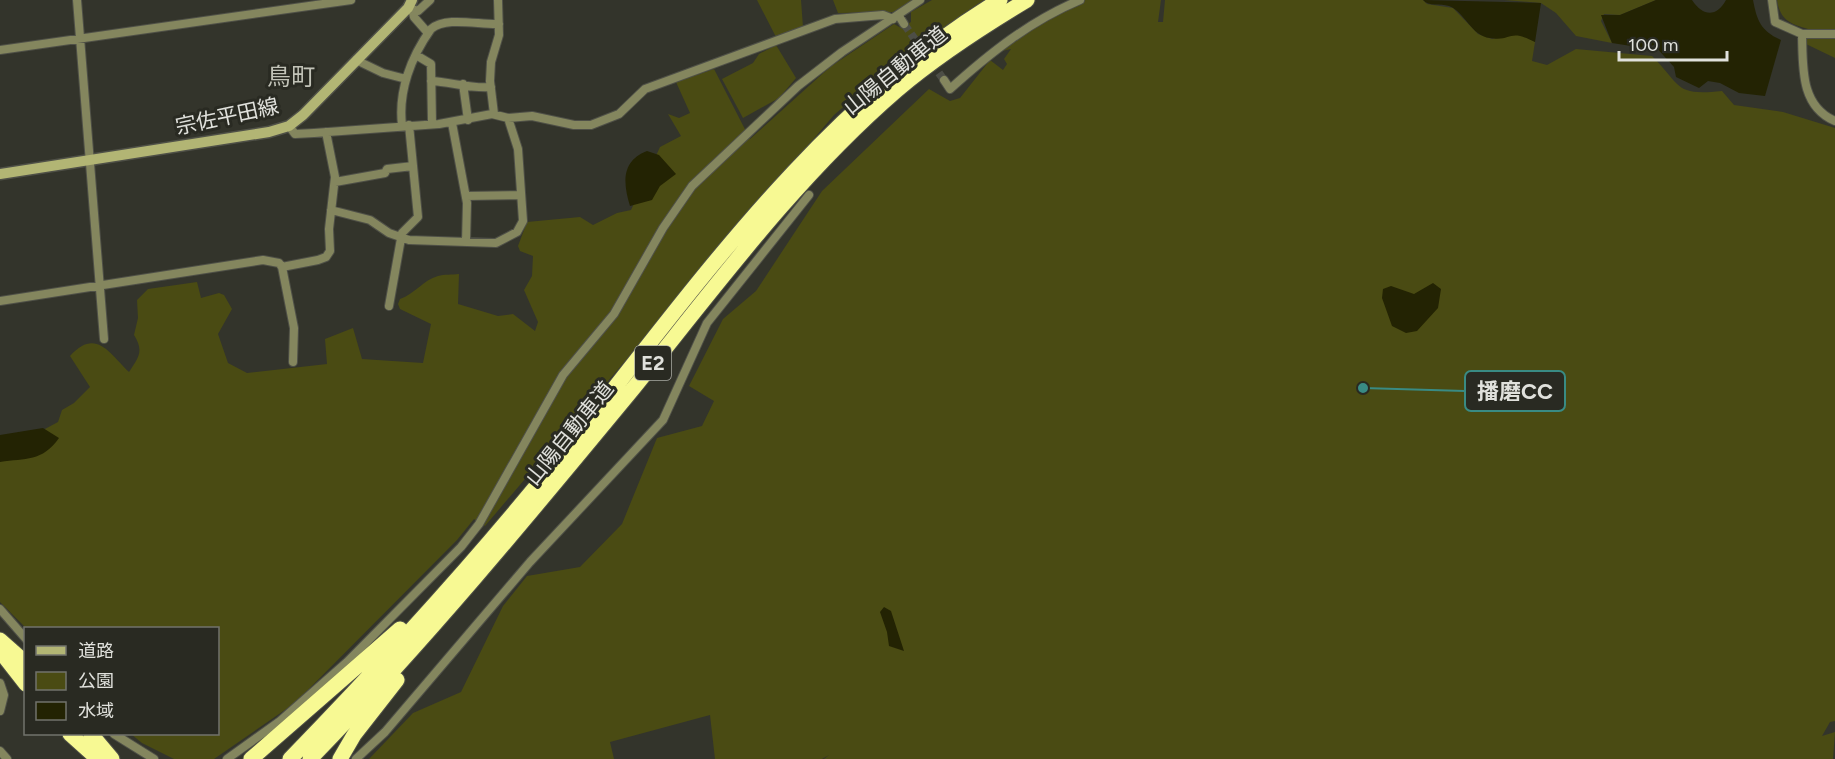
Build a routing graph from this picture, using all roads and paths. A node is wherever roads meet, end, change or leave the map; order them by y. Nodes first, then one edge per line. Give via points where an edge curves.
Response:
1 (77, 0) edge
2 (351, 0) edge
3 (430, 0) edge
4 (498, 0) edge
5 (920, 0) edge
6 (1000, 0) edge
7 (1027, 0) edge
8 (1080, 0) edge
9 (1772, 0) edge
10 (410, 6) edge
11 (896, 17) junction
12 (499, 24) junction
13 (904, 24) tunnel mouth
14 (428, 33) junction
15 (1802, 34) junction
16 (1835, 34) edge
17 (81, 39) junction
18 (0, 50) edge
19 (416, 55) junction
20 (356, 60) junction
21 (406, 79) junction
22 (431, 81) junction
23 (944, 81) dead end
24 (463, 84) junction
25 (490, 87) junction
26 (494, 114) junction
27 (508, 118) junction
28 (468, 120) junction
29 (1835, 121) edge
30 (452, 123) junction
31 (432, 124) junction
32 (405, 125) junction
33 (289, 126) junction
34 (326, 132) junction
35 (88, 161) junction
36 (413, 166) junction
37 (0, 174) edge
38 (335, 182) junction
39 (521, 195) junction
40 (809, 195) dead end
41 (466, 196) junction
42 (331, 210) junction
43 (401, 237) junction
44 (466, 242) junction
45 (282, 267) junction
46 (98, 287) junction
47 (0, 301) edge
48 (389, 306) dead end
49 (104, 339) dead end
50 (293, 362) dead end
51 (503, 546) junction
52 (448, 590) junction
53 (0, 609) edge
54 (24, 637) edge
55 (0, 640) edge
56 (0, 651) edge
57 (0, 664) edge
58 (23, 675) edge
59 (0, 683) edge
60 (0, 711) edge
61 (71, 735) edge
62 (91, 735) edge
63 (116, 735) edge
64 (0, 751) edge
65 (101, 756) edge
66 (7, 759) edge
67 (123, 759) edge
68 (154, 759) edge
69 (227, 759) edge
70 (250, 759) edge
71 (290, 759) edge
72 (310, 759) edge
73 (340, 759) edge
74 (356, 759) edge

1 - 17 street
2 - 17 street
3 - 10 street via 418,11
4 - 12 street
5 - 11 street
6 - 52 highway, 山陽自動車道 / E2 via 932,45 890,79 812,154 723,253
7 - 51 highway, 山陽自動車道 / E2 via 906,83 822,163 735,261
8 - 23 street via 995,49 950,89
9 - 15 street via 1775,22
10 - 14 street
10 - 20 main road, 宗佐平田線
11 - 13 street
11 - 27 street via 835,19 645,89 619,114 591,125 532,116
11 - 69 street via 798,86 692,186 614,314 563,375 467,539 347,662 280,721
12 - 14 street via 449,23 436,25
12 - 25 street
14 - 19 street
15 - 16 street
15 - 29 street via 1803,72 1809,96 1821,114
17 - 18 street
17 - 35 street
19 - 21 street
19 - 22 street via 431,64
20 - 21 street
20 - 33 main road, 宗佐平田線
21 - 32 street via 401,96
22 - 24 street
22 - 31 street
24 - 25 street
24 - 28 street
25 - 26 street
26 - 27 street
26 - 28 street
27 - 39 street via 518,149
28 - 30 street
30 - 31 street
30 - 41 street
31 - 32 street
32 - 34 street
32 - 36 street
33 - 34 street via 295,134
33 - 35 main road, 宗佐平田線
34 - 38 street
35 - 37 main road, 宗佐平田線
35 - 46 street
36 - 38 street via 392,167 374,177
36 - 43 street via 418,217
38 - 42 street
39 - 41 street
39 - 44 street via 523,221 517,232 496,243
40 - 74 street via 707,323 663,420 530,562 385,732
41 - 44 street
42 - 43 street via 370,220
42 - 45 street via 330,251 326,257
43 - 44 street via 426,242
43 - 48 street
45 - 46 street via 263,260
45 - 50 street via 294,328
46 - 47 street
46 - 49 street
51 - 72 highway, 山陽自動車道 / E2 via 420,643
51 - 73 highway via 354,735
52 - 70 highway via 424,606 352,674
52 - 71 highway, 山陽自動車道 / E2
53 - 54 street
55 - 58 highway
56 - 58 highway
57 - 58 highway
59 - 60 street via 4,695
61 - 65 highway
62 - 65 highway
63 - 68 street
64 - 66 street
65 - 67 highway

